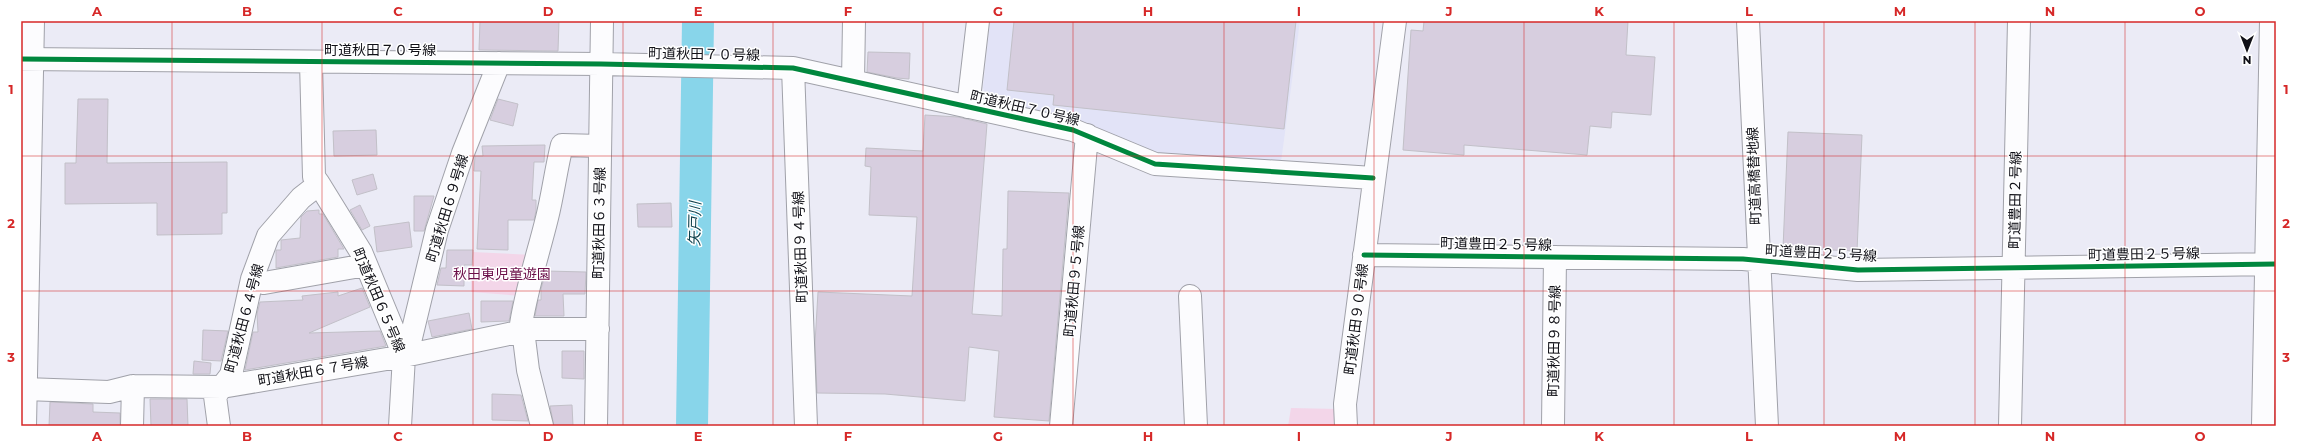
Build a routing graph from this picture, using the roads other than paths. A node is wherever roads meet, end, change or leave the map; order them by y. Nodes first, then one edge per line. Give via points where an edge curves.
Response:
1 (33, 21) edge
2 (602, 21) edge
3 (854, 21) edge
4 (978, 21) edge
5 (1395, 21) edge
6 (1748, 21) edge
7 (2019, 21) edge
8 (2271, 21) edge
9 (26, 59) edge
10 (311, 62) junction
11 (499, 63) junction
12 (601, 64) junction
13 (793, 68) junction
14 (853, 81) junction
15 (968, 107) junction
16 (1087, 135) junction
17 (600, 146) junction
18 (1373, 178) junction
19 (319, 184) junction
20 (1364, 255) junction
21 (1556, 257) junction
22 (1758, 262) junction
23 (2271, 264) edge
24 (366, 265) junction
25 (2014, 267) junction
26 (252, 279) junction
27 (1190, 296) dead end
28 (598, 329) junction
29 (522, 331) junction
30 (404, 356) junction
31 (133, 386) junction
32 (222, 387) junction
33 (26, 389) junction
34 (25, 426) edge
35 (132, 426) edge
36 (219, 426) edge
37 (400, 426) edge
38 (542, 426) edge
39 (596, 426) edge
40 (806, 426) edge
41 (1061, 426) edge
42 (1196, 426) edge
43 (1346, 426) edge
44 (1553, 426) edge
45 (1767, 426) edge
46 (2010, 426) edge
47 (2263, 426) edge

1 - 9 street
2 - 12 street, 町道秋田６３号線
3 - 14 street
4 - 15 street
5 - 18 street, 町道秋田９０号線
6 - 22 street, 町道高橋替地線
7 - 25 street, 町道豊田２号線
8 - 23 street
9 - 10 street, 町道秋田７０号線
9 - 33 street
10 - 11 street, 町道秋田７０号線
10 - 19 street via 314,177
11 - 12 street, 町道秋田７０号線
11 - 30 street, 町道秋田６９号線 via 437,230 410,342
12 - 13 street, 町道秋田７０号線
12 - 17 street, 町道秋田６３号線
13 - 14 street, 町道秋田７０号線
13 - 40 street, 町道秋田９４号線
14 - 15 street, 町道秋田７０号線
15 - 16 street, 町道秋田７０号線
16 - 18 street, 町道秋田７０号線 via 1155,164
16 - 41 street, 町道秋田９５号線
17 - 28 street, 町道秋田６３号線
17 - 29 street via 562,146 555,170 552,197 523,306
18 - 20 street, 町道秋田９０号線
19 - 24 street, 町道秋田６５号線 via 361,252
19 - 26 street, 町道秋田６４号線 via 301,198 268,236
20 - 21 street, 町道豊田２５号線
20 - 43 street, 町道秋田９０号線 via 1345,404
21 - 22 street, 町道豊田２５号線 via 1743,259
21 - 44 street, 町道秋田９８号線
22 - 25 street, 町道豊田２５号線 via 1858,270
22 - 45 street, 町道高橋替地線
23 - 25 street, 町道豊田２５号線
23 - 47 street
24 - 26 street via 264,283
24 - 30 street, 町道秋田６５号線
25 - 46 street, 町道豊田２号線
26 - 32 street, 町道秋田６４号線 via 231,375
27 - 42 street
28 - 29 street, 町道秋田６７号線
28 - 39 street, 町道秋田６３号線
29 - 30 street, 町道秋田６７号線
29 - 38 street via 528,370
30 - 32 street, 町道秋田６７号線
30 - 37 street, 町道秋田６５号線
31 - 32 street, 町道秋田６７号線
31 - 33 street, 町道秋田６７号線 via 109,392
31 - 35 street
32 - 36 street, 町道秋田６４号線 via 215,396
33 - 34 street

